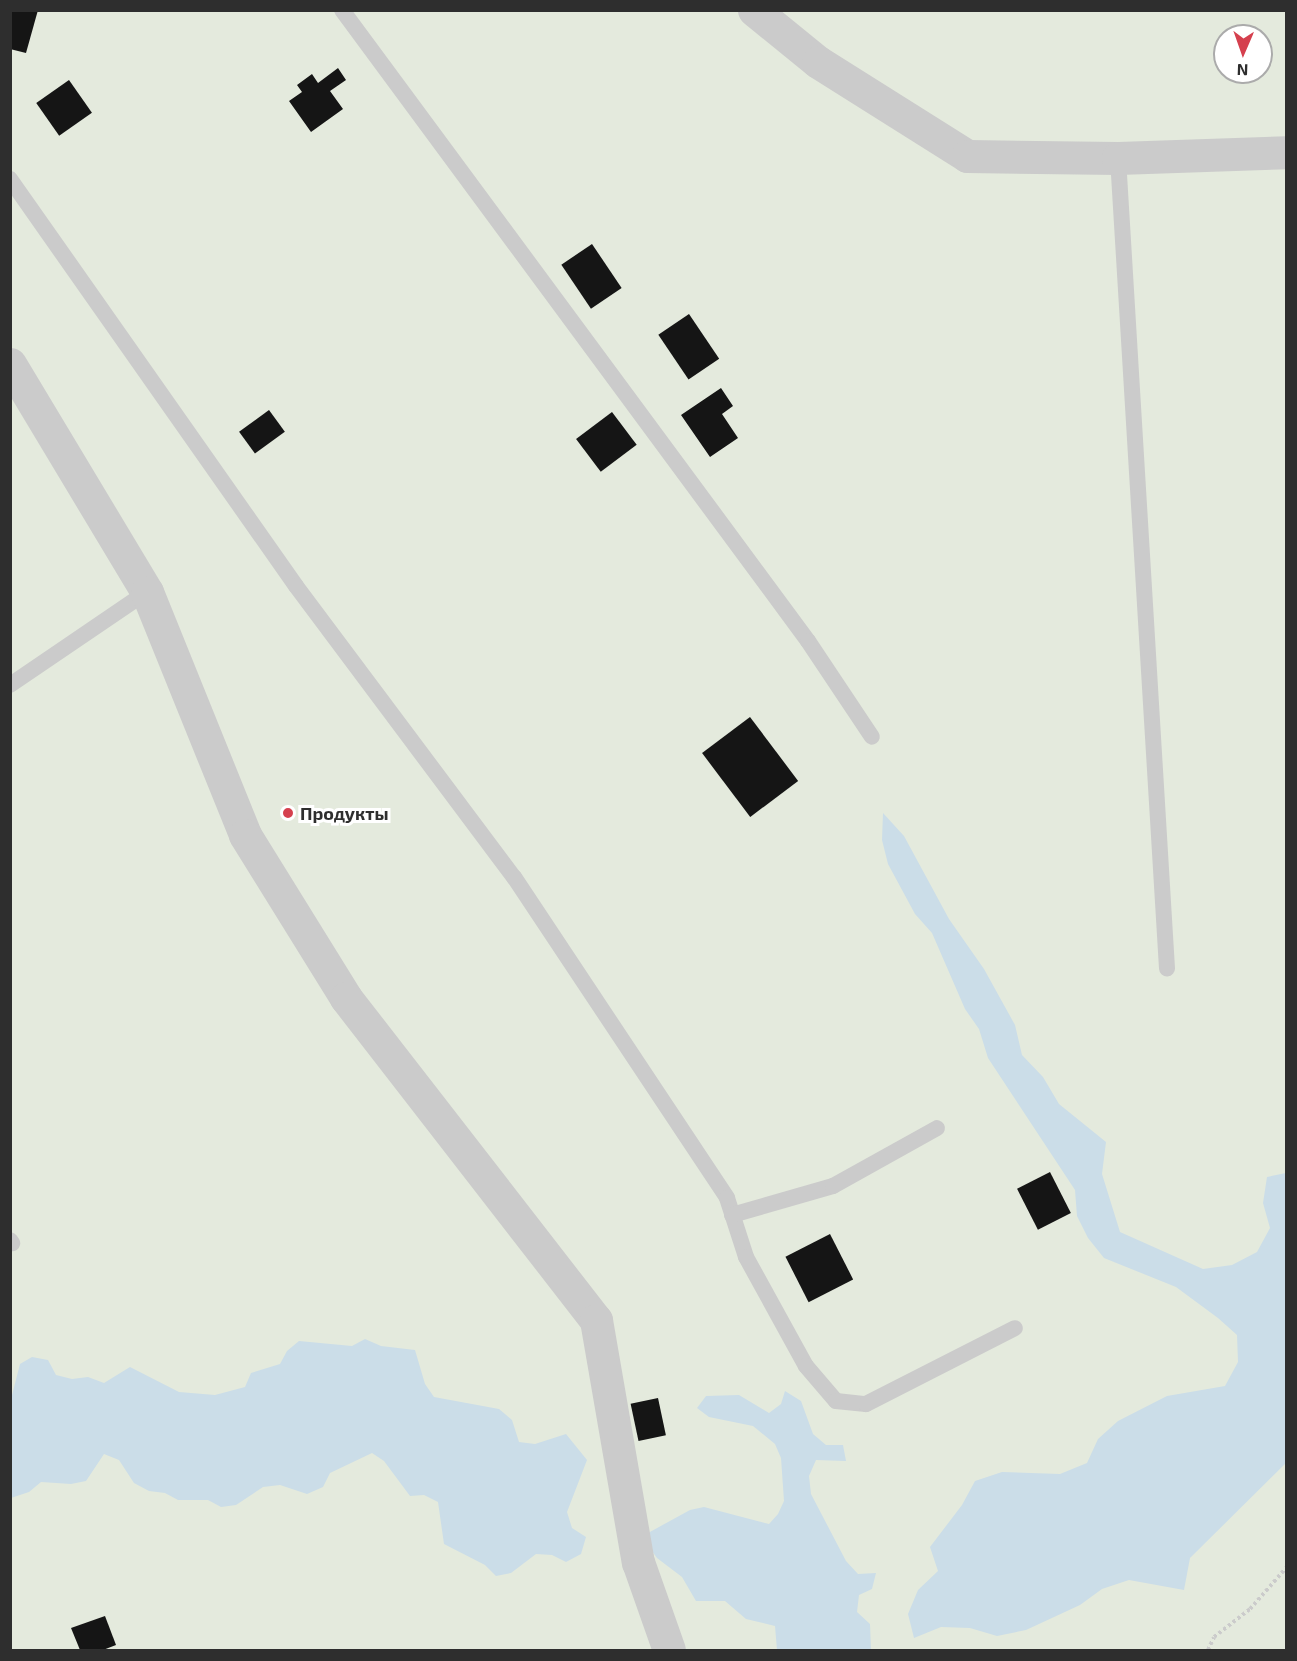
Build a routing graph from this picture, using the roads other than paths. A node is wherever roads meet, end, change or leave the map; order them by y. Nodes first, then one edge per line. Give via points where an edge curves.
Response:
1 (342, 10) edge
2 (754, 10) edge
3 (1287, 152) edge
4 (1118, 158) junction
5 (10, 179) edge
6 (10, 364) edge
7 (147, 592) junction
8 (10, 685) edge
9 (872, 737) dead end
10 (1167, 969) dead end
11 (937, 1128) dead end
12 (732, 1215) junction
13 (1015, 1328) dead end
14 (669, 1650) edge

1 - 9 lane via 808,642
2 - 4 street via 818,62 967,156
3 - 4 street
4 - 10 lane
5 - 12 lane via 296,586 514,877 727,1198
6 - 7 street
7 - 8 lane
7 - 14 street via 245,835 346,998 596,1320 638,1562
11 - 12 lane via 833,1186
12 - 13 lane via 746,1257 795,1346 836,1401 866,1404

